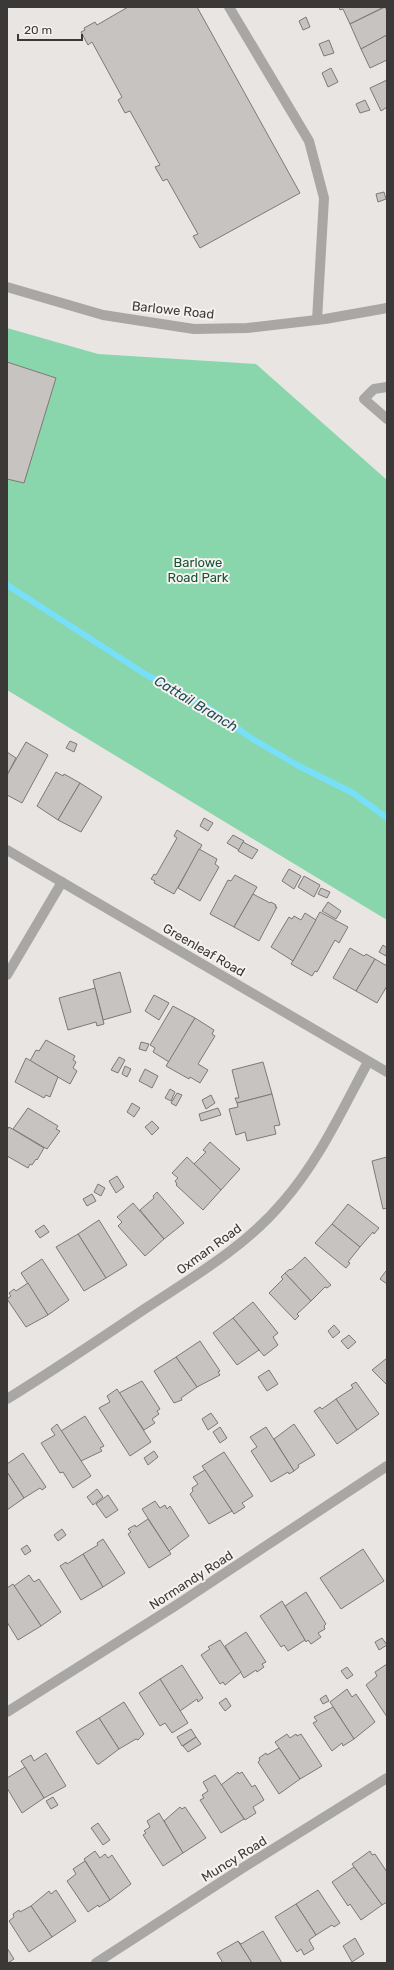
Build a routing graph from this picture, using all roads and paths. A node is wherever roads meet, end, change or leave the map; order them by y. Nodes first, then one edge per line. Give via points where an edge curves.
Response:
1 (229, 7) edge
2 (7, 287) edge
3 (387, 308) edge
4 (317, 320) junction
5 (387, 387) edge
6 (387, 419) edge
7 (7, 850) edge
8 (62, 882) junction
9 (7, 975) edge
10 (368, 1062) junction
11 (387, 1072) edge
12 (7, 1399) edge
13 (387, 1466) edge
14 (7, 1712) edge
15 (387, 1778) edge
16 (96, 1963) edge

1 - 4 street via 309,141 324,198
2 - 4 street, Barlowe Road via 103,315 194,328 247,328
3 - 4 street, Barlowe Road
5 - 6 street via 374,389 364,399
7 - 8 street, Greenleaf Road
8 - 9 street
8 - 10 street, Greenleaf Road
10 - 11 street, Greenleaf Road
10 - 12 street, Oxman Road via 329,1135 300,1181 282,1204 252,1233 197,1275
13 - 14 street, Normandy Road via 175,1606
15 - 16 street, Muncy Road

